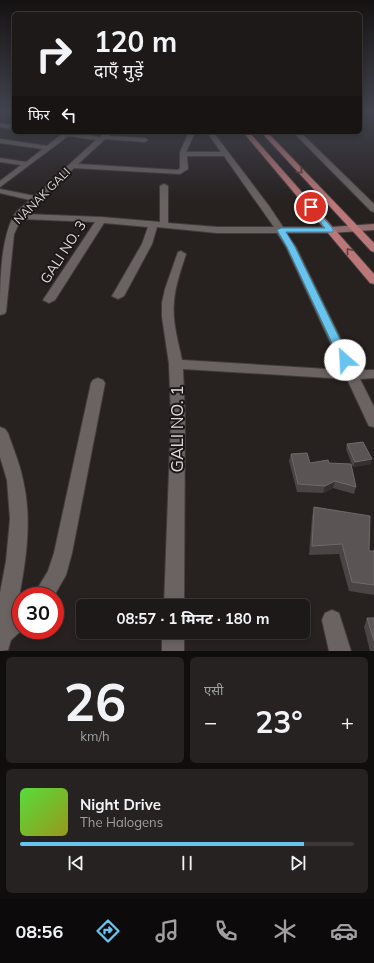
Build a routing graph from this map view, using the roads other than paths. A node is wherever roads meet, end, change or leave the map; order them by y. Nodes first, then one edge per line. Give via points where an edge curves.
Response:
1 (3, 141) edge
2 (58, 141) edge
3 (98, 141) edge
4 (188, 141) edge
5 (217, 141) edge
6 (254, 141) edge
7 (273, 141) edge
8 (306, 141) edge
9 (49, 148) junction
10 (183, 154) junction
11 (226, 154) junction
12 (0, 160) edge
13 (27, 164) junction
14 (72, 166) junction
15 (0, 185) edge
16 (164, 186) dead end
17 (0, 191) edge
18 (36, 199) junction
19 (374, 209) edge
20 (18, 216) junction
21 (102, 220) junction
22 (153, 225) junction
23 (164, 226) junction
24 (374, 227) edge
25 (354, 228) junction
26 (281, 230) junction
27 (331, 230) junction
28 (4, 246) edge
29 (374, 249) edge
30 (181, 254) dead end
31 (2, 269) edge
32 (374, 281) edge
33 (118, 296) dead end
34 (49, 300) dead end
35 (0, 307) edge
36 (176, 364) junction
37 (374, 374) edge
38 (352, 375) junction
39 (98, 383) dead end
40 (374, 422) edge
41 (0, 433) edge
42 (49, 587) edge
43 (174, 599) edge
44 (332, 620) dead end
45 (12, 626) edge
46 (1, 638) edge
47 (173, 639) edge
48 (173, 651) edge
49 (340, 651) edge

1 - 9 street
2 - 9 street
3 - 14 street, NANAK GALI
4 - 10 street
5 - 11 street
6 - 27 main road
7 -> 25 main road
8 - 19 street
9 - 13 street
10 - 11 street
10 - 14 street via 184,169 180,172
11 - 26 street
12 - 13 street
13 - 15 street
14 - 18 street, NANAK GALI
16 - 23 street
17 - 18 street
18 - 20 street, NANAK GALI
20 - 21 street
20 - 28 street, NANAK GALI
21 - 22 street
21 - 34 street, GALI NO. 3
22 - 23 street
22 - 33 street via 147,244
23 - 26 street via 217,230
24 - 25 street
25 - 27 street
25 - 29 main road
26 - 27 street
26 - 38 street
32 -> 27 main road
28 - 31 street, NANAK GALI
30 - 36 street, GALI NO. 1 via 168,302
31 - 35 street, NANAK GALI
36 - 38 street
36 - 43 street, GALI NO. 1 via 178,435
37 - 38 street
38 - 40 street
39 - 42 street via 64,553
41 - 46 street via 15,480 18,504 18,546
44 - 49 street
45 - 46 street
47 - 48 street

